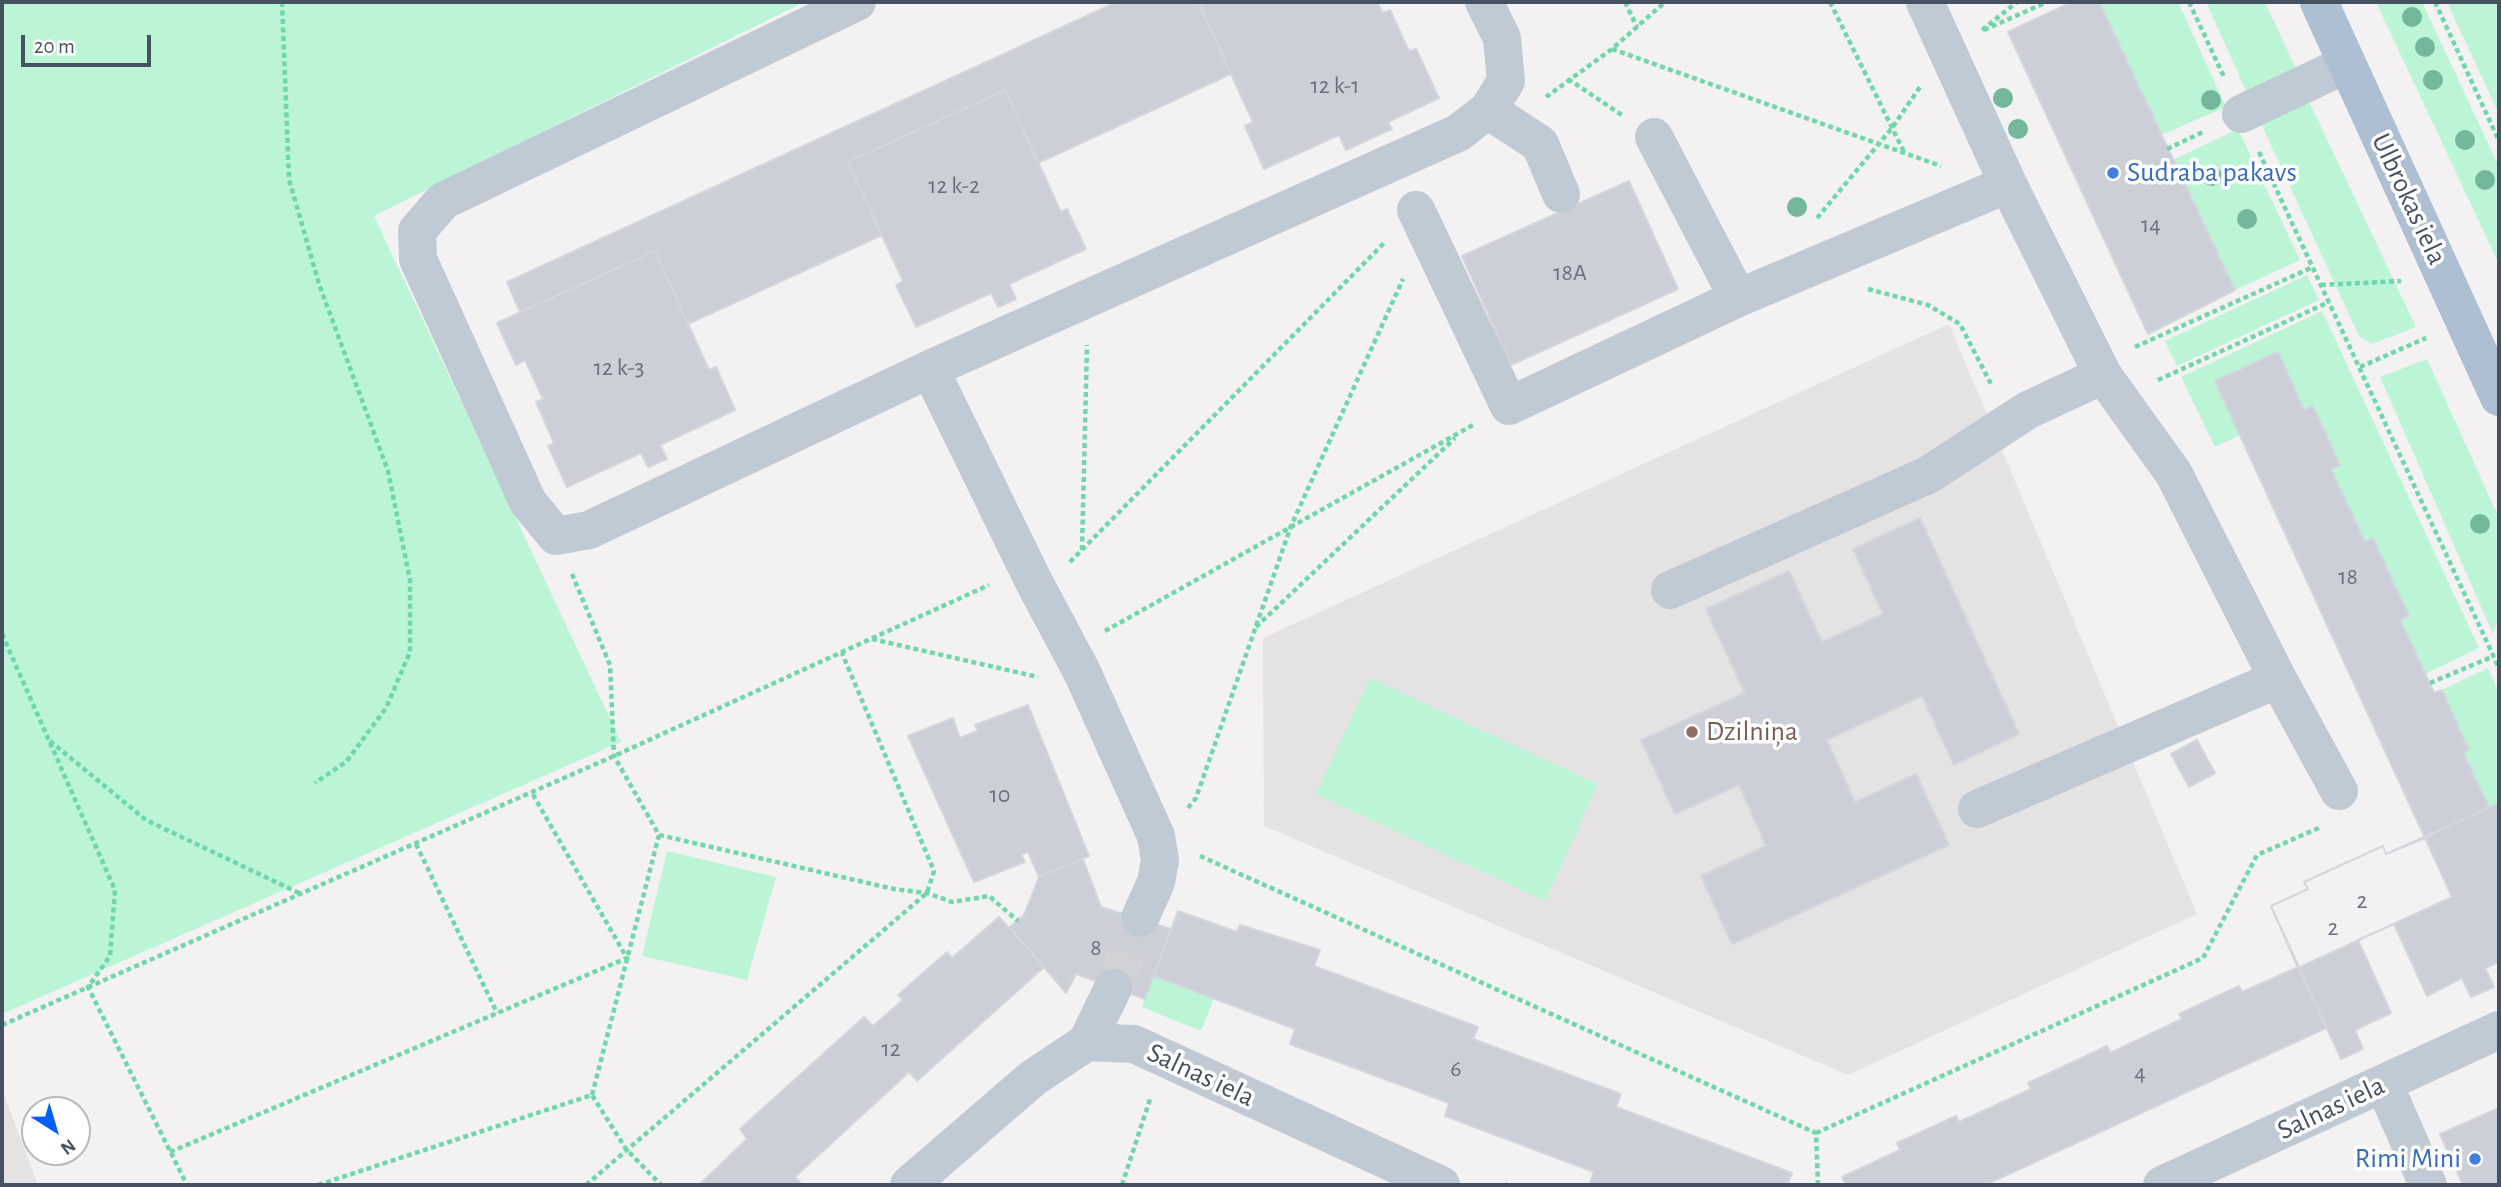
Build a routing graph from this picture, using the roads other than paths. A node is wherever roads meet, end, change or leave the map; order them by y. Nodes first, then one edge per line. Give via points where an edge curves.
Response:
1 (857, 2) edge
2 (1484, 2) edge
3 (1925, 2) edge
4 (2319, 2) edge
5 (2347, 64) junction
6 (2241, 114) road end
7 (1500, 118) junction
8 (1654, 137) road end
9 (2008, 184) junction
10 (1561, 194) dead end
11 (1416, 210) road end
12 (1738, 298) junction
13 (930, 369) junction
14 (2103, 375) junction
15 (2499, 397) edge
16 (1670, 590) dead end
17 (2278, 679) junction
18 (2339, 791) road end
19 (1977, 809) dead end
20 (1140, 918) tunnel mouth
21 (1113, 988) tunnel mouth
22 (2499, 1030) edge
23 (1087, 1042) junction
24 (2384, 1084) junction
25 (909, 1185) edge
26 (1441, 1185) edge
27 (2162, 1185) edge
28 (2428, 1185) edge

1 - 13 street via 443,201 417,231 418,259 522,490 556,536 589,530
2 - 7 street via 1502,37 1506,81
3 - 9 street
4 - 5 main road, Ulbrokas iela
5 - 6 street
5 - 15 main road, Ulbrokas iela
7 - 10 street via 1540,144
7 - 13 street
8 - 12 street
9 - 12 street
9 - 14 street
11 - 12 street via 1509,405
13 - 20 street via 1030,575 1170,825 1156,882
14 - 16 street via 2028,410 1928,475
14 - 17 street via 2174,474
17 - 18 street
17 - 19 street
21 - 23 street
22 - 24 street, Salnas iela
23 - 25 street via 1033,1078
23 - 26 street, Salnas iela via 1133,1044
24 - 27 street, Salnas iela
24 - 28 street

